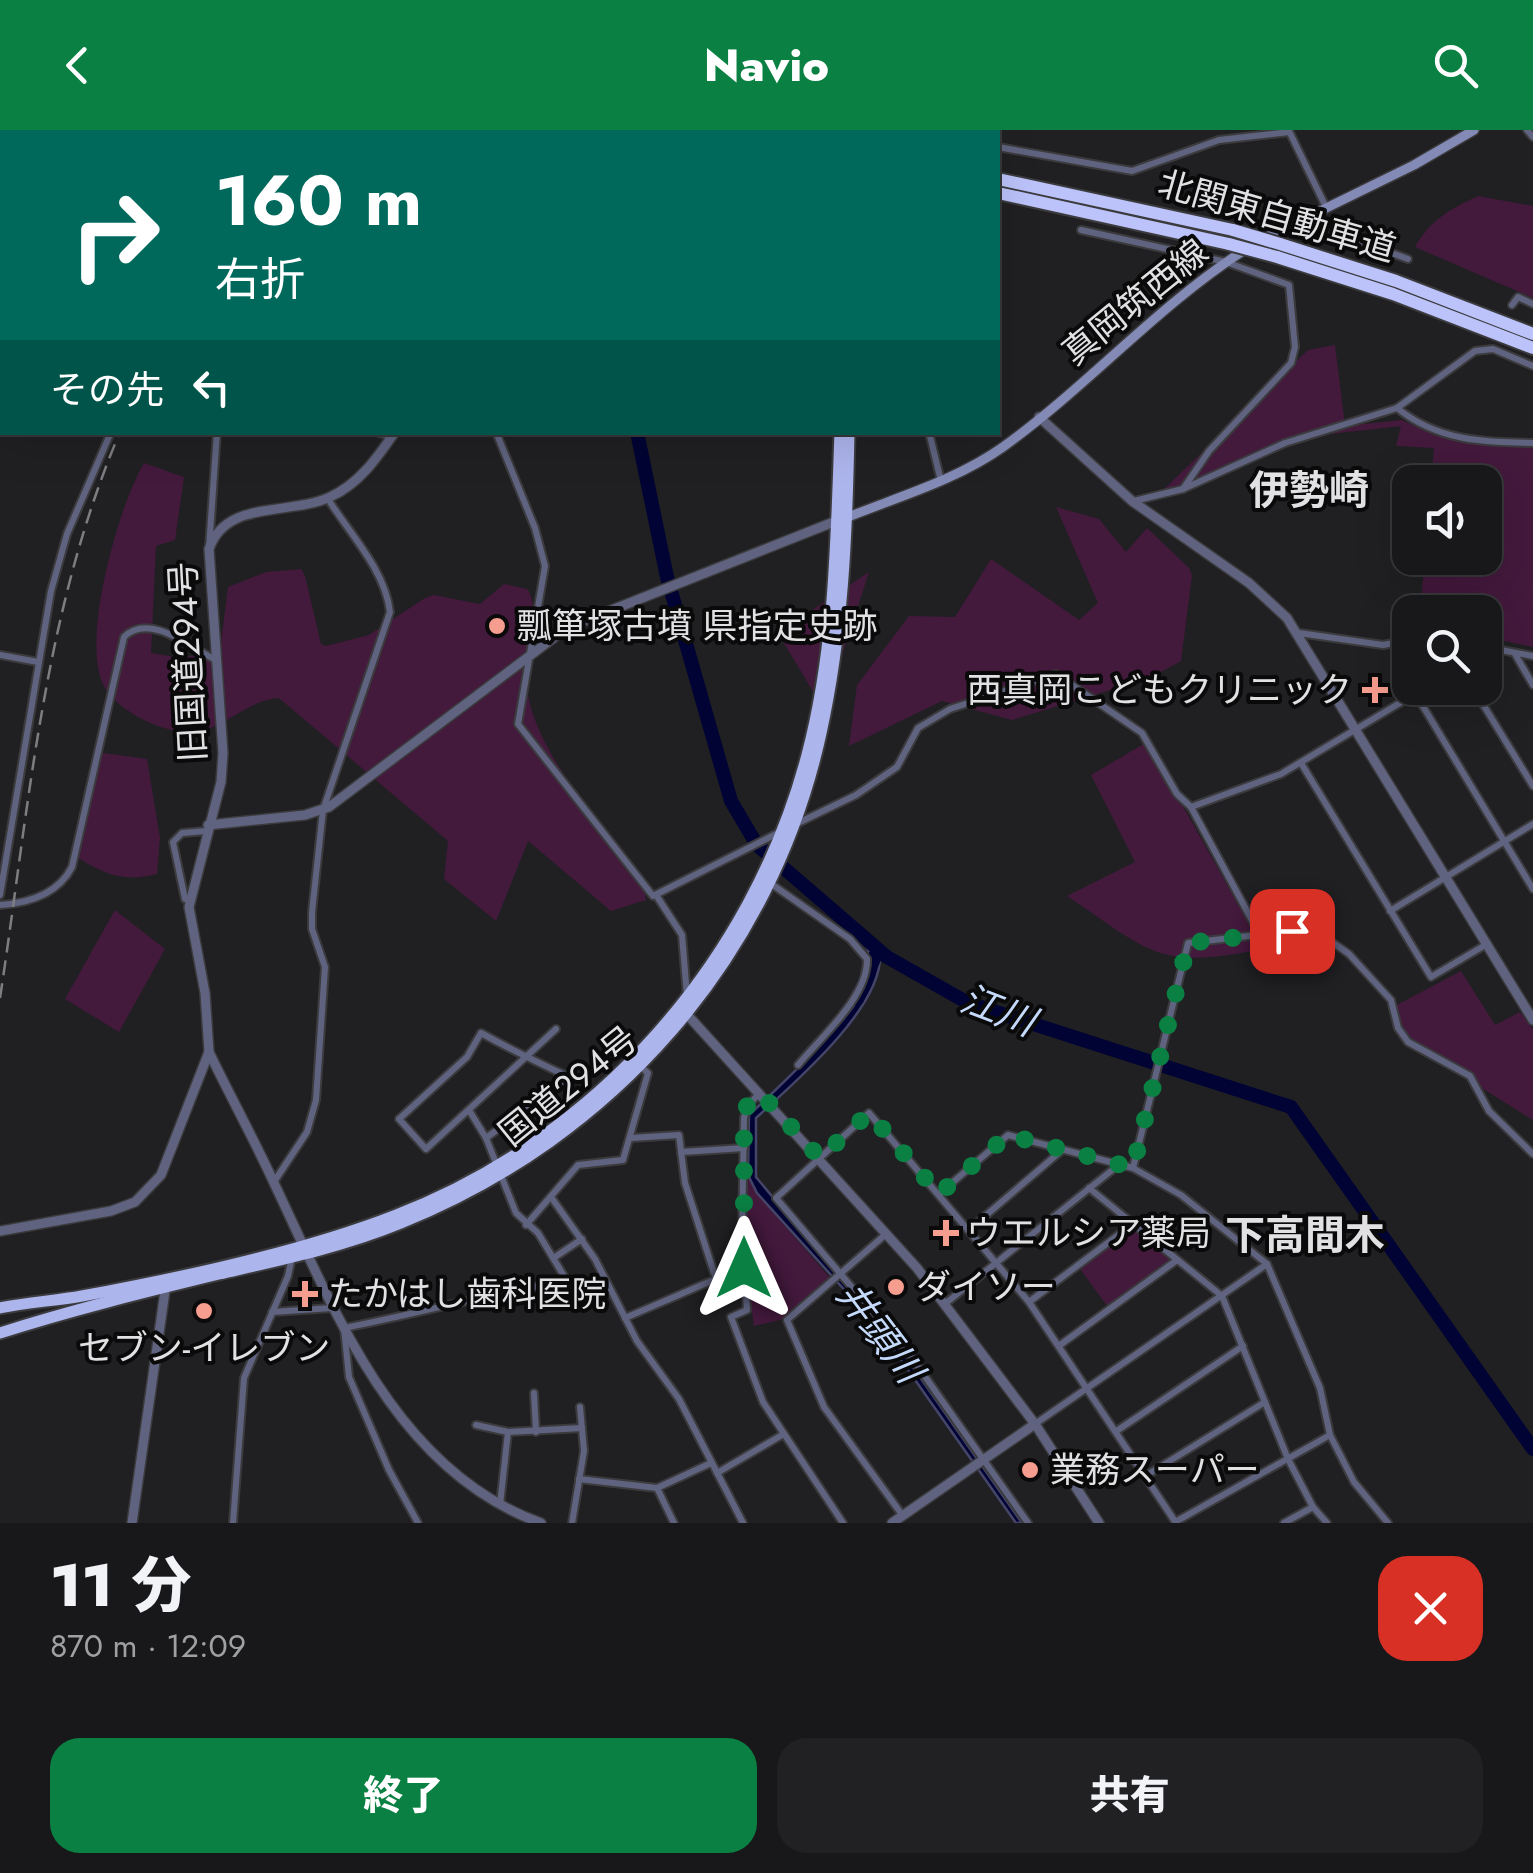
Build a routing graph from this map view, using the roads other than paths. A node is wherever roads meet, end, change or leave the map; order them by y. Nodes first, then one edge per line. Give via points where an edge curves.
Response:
1 (1474, 130) edge
2 (1526, 130) edge
3 (1288, 131) edge
4 (1533, 136) edge
5 (1000, 147) edge
6 (1000, 179) edge
7 (1000, 193) edge
8 (1326, 207) junction
9 (1300, 220) junction
10 (1082, 230) dead end
11 (1231, 237) junction
12 (1278, 250) junction
13 (1408, 260) dead end
14 (1226, 262) junction
15 (1533, 304) edge
16 (1512, 305) dead end
17 (1533, 334) edge
18 (1498, 338) dead end
19 (1533, 348) edge
20 (1493, 349) junction
21 (1533, 366) edge
22 (1396, 408) junction
23 (1039, 417) junction
24 (110, 435) edge
25 (217, 435) edge
26 (393, 435) edge
27 (497, 435) edge
28 (840, 435) edge
29 (849, 435) edge
30 (930, 435) edge
31 (1533, 443) edge
32 (941, 482) junction
33 (1184, 489) junction
34 (328, 499) junction
35 (1132, 501) junction
36 (842, 519) junction
37 (208, 549) junction
38 (1299, 633) junction
39 (1392, 643) edge
40 (1502, 651) edge
41 (532, 653) junction
42 (1514, 653) junction
43 (0, 654) edge
44 (1533, 656) edge
45 (216, 660) junction
46 (38, 662) junction
47 (1533, 685) edge
48 (1396, 705) edge
49 (1423, 705) edge
50 (1483, 705) edge
51 (1357, 728) junction
52 (1301, 763) junction
53 (1533, 786) edge
54 (1191, 806) junction
55 (322, 810) junction
56 (794, 824) junction
57 (1533, 824) edge
58 (207, 828) junction
59 (782, 831) junction
60 (1505, 841) junction
61 (773, 848) junction
62 (1448, 876) junction
63 (768, 878) junction
64 (1533, 888) edge
65 (656, 894) junction
66 (0, 895) edge
67 (190, 900) junction
68 (0, 905) edge
69 (1390, 911) junction
70 (1262, 937) junction
71 (1487, 944) junction
72 (685, 1006) junction
73 (1533, 1020) edge
74 (556, 1030) dead end
75 (209, 1052) junction
76 (528, 1058) junction
77 (798, 1066) dead end
78 (641, 1067) junction
79 (762, 1094) junction
80 (470, 1110) junction
81 (486, 1138) junction
82 (631, 1138) junction
83 (744, 1148) junction
84 (1061, 1150) junction
85 (681, 1152) junction
86 (1533, 1154) edge
87 (820, 1158) junction
88 (1117, 1166) junction
89 (1133, 1168) junction
90 (501, 1170) junction
91 (274, 1182) junction
92 (1089, 1188) junction
93 (939, 1194) junction
94 (551, 1197) junction
95 (1134, 1224) junction
96 (526, 1225) junction
97 (970, 1230) junction
98 (0, 1231) edge
99 (887, 1233) junction
100 (582, 1240) junction
101 (299, 1252) junction
102 (555, 1257) junction
103 (1178, 1260) junction
104 (997, 1262) junction
105 (1267, 1264) junction
106 (744, 1268) junction
107 (842, 1274) junction
108 (716, 1279) junction
109 (165, 1282) junction
110 (1222, 1296) junction
111 (1029, 1302) junction
112 (946, 1304) junction
113 (0, 1308) edge
114 (332, 1308) junction
115 (272, 1312) junction
116 (625, 1318) junction
117 (344, 1328) junction
118 (0, 1332) edge
119 (1060, 1345) junction
120 (1242, 1346) junction
121 (1089, 1386) junction
122 (534, 1393) dead end
123 (1265, 1402) junction
124 (580, 1406) dead end
125 (1035, 1424) junction
126 (476, 1425) dead end
127 (582, 1428) junction
128 (1118, 1430) junction
129 (508, 1432) junction
130 (536, 1432) junction
131 (782, 1435) junction
132 (1330, 1435) junction
133 (986, 1458) junction
134 (1288, 1459) junction
135 (711, 1463) junction
136 (717, 1473) junction
137 (1147, 1476) junction
138 (579, 1478) junction
139 (658, 1488) junction
140 (500, 1506) junction
141 (1313, 1507) junction
142 (903, 1516) junction
143 (521, 1520) edge
144 (1176, 1522) edge
145 (132, 1523) edge
146 (233, 1523) edge
147 (418, 1523) edge
148 (541, 1523) edge
149 (572, 1523) edge
150 (674, 1523) edge
151 (743, 1523) edge
152 (842, 1523) edge
153 (892, 1523) edge
154 (1028, 1523) edge
155 (1099, 1523) edge
156 (1284, 1523) edge
157 (1327, 1523) edge
158 (1388, 1523) edge

1 - 8 main road, 真岡筑西線
2 - 4 street
3 - 5 street via 1219,140 1132,172
3 - 8 street
6 - 11 highway, 北関東自動車道
7 - 11 highway, 北関東自動車道
8 - 9 main road, 真岡筑西線
9 - 13 street
9 - 14 main road, 真岡筑西線
10 - 14 street
11 - 12 highway, 北関東自動車道, bridge
12 - 17 highway, 北関東自動車道 via 1396,280
12 - 19 highway, 北関東自動車道
14 - 23 main road, 真岡筑西線
14 - 33 street via 1289,285 1296,347 1282,377 1209,450
15 - 16 street via 1518,298
18 - 20 street
20 - 21 street
20 - 22 street via 1448,367
22 - 31 street via 1454,439
22 - 33 street via 1285,443
23 - 32 main road, 真岡筑西線 via 1002,448
23 - 35 street
24 - 46 street via 67,534
25 - 37 street
26 - 34 street, 旧国道294号 via 350,486
27 - 41 street via 545,564
28 - 36 highway, 国道294号
29 - 36 highway, 国道294号
30 - 32 street
32 - 36 main road, 真岡筑西線
33 - 35 street
34 - 37 street, 旧国道294号 via 236,516
34 - 55 street via 377,572 390,612
35 - 38 street via 1262,594
36 - 41 street via 584,621
36 - 56 highway, 国道294号 via 832,679
36 - 59 highway, 国道294号 via 823,679
37 - 45 street, 旧国道294号
38 - 39 street
38 - 51 street
40 - 42 street
41 - 55 street
41 - 65 street via 518,724
42 - 44 street
42 - 47 street
43 - 46 street
45 - 58 street, 旧国道294号 via 223,753
45 - 68 street via 152,627 137,627 124,637 72,866 48,893
46 - 66 street
48 - 51 street
49 - 60 street
50 - 53 street
51 - 52 street
51 - 62 street
52 - 54 street via 1255,787
52 - 69 street
54 - 56 street via 1176,794 1132,723 1056,674 950,709 918,728 898,767
54 - 70 street
55 - 58 street
55 - 91 street via 312,912 325,966 316,1100 307,1132
56 - 59 street
56 - 61 highway, 国道294号
57 - 60 street
58 - 67 street, 旧国道294号
58 - 67 street via 173,842
59 - 61 highway, 国道294号
60 - 62 street
60 - 64 street
61 - 63 highway, 国道294号
61 - 65 street via 746,850
62 - 69 street
62 - 71 street
63 - 72 highway, 国道294号 via 731,953
63 - 77 street via 850,939 867,960 856,994
65 - 72 street via 682,935
67 - 75 street, 旧国道294号
69 - 71 street via 1431,977
70 - 86 street via 1294,926 1333,940 1391,1000 1408,1042 1470,1076 1489,1111
70 - 89 street via 1188,943
71 - 73 street
72 - 78 highway, 国道294号
72 - 79 street
72 - 90 highway, 国道294号 via 590,1100
74 - 76 street
75 - 91 street
75 - 98 street, 旧国道294号 via 150,1190 110,1212
76 - 80 street
76 - 80 street via 481,1033 467,1056 399,1119 426,1149
76 - 81 street via 569,1077
78 - 82 street via 648,1073
78 - 90 highway, 国道294号 via 570,1128
79 - 83 street via 747,1106
79 - 87 street
80 - 81 street
81 - 90 street
82 - 85 street via 679,1135
82 - 94 street via 622,1160 578,1165
83 - 85 street
83 - 106 street
84 - 88 street
84 - 93 street via 1008,1135
84 - 97 street
85 - 108 street
87 - 93 street via 869,1113
87 - 99 street
87 - 107 street via 776,1198
88 - 89 street
88 - 92 street
89 - 105 street via 1181,1195
90 - 96 street
90 - 101 highway, 国道294号 via 400,1224
91 - 101 street
92 - 95 street
92 - 104 street
93 - 97 street
94 - 96 street
94 - 100 street
95 - 103 street
95 - 111 street
96 - 102 street
97 - 104 street
99 - 107 street
99 - 112 street
100 - 102 street
100 - 116 street
101 - 109 highway, 国道294号
101 - 114 street
101 - 115 street
102 - 117 street via 567,1281
103 - 110 street
103 - 119 street
104 - 111 street
104 - 112 street
105 - 110 street
105 - 132 street via 1320,1388
106 - 108 street
106 - 131 street via 747,1310 731,1317
107 - 133 street
107 - 142 street via 787,1320 830,1418
108 - 116 street
109 - 113 highway, 国道294号
109 - 118 highway, 国道294号
109 - 145 street
110 - 120 street
110 - 121 street
111 - 119 street
112 - 125 street
114 - 115 street
114 - 117 street
115 - 146 street via 244,1378
116 - 135 street via 679,1399
117 - 140 street via 420,1440 477,1494
117 - 147 street via 349,1377
119 - 121 street
120 - 123 street
120 - 128 street
121 - 125 street
121 - 128 street
122 - 130 street
123 - 134 street
123 - 137 street
124 - 127 street
125 - 133 street
125 - 155 street
126 - 129 street
127 - 130 street
127 - 138 street
128 - 137 street
129 - 130 street
129 - 140 street
131 - 136 street
131 - 152 street
132 - 134 street
132 - 158 street via 1354,1482
133 - 142 street
133 - 154 street
134 - 141 street
134 - 144 street
135 - 136 street
135 - 139 street
136 - 151 street
137 - 144 street
138 - 139 street
138 - 149 street
139 - 150 street
140 - 143 street
141 - 156 street
141 - 157 street
142 - 153 street
143 - 148 street

